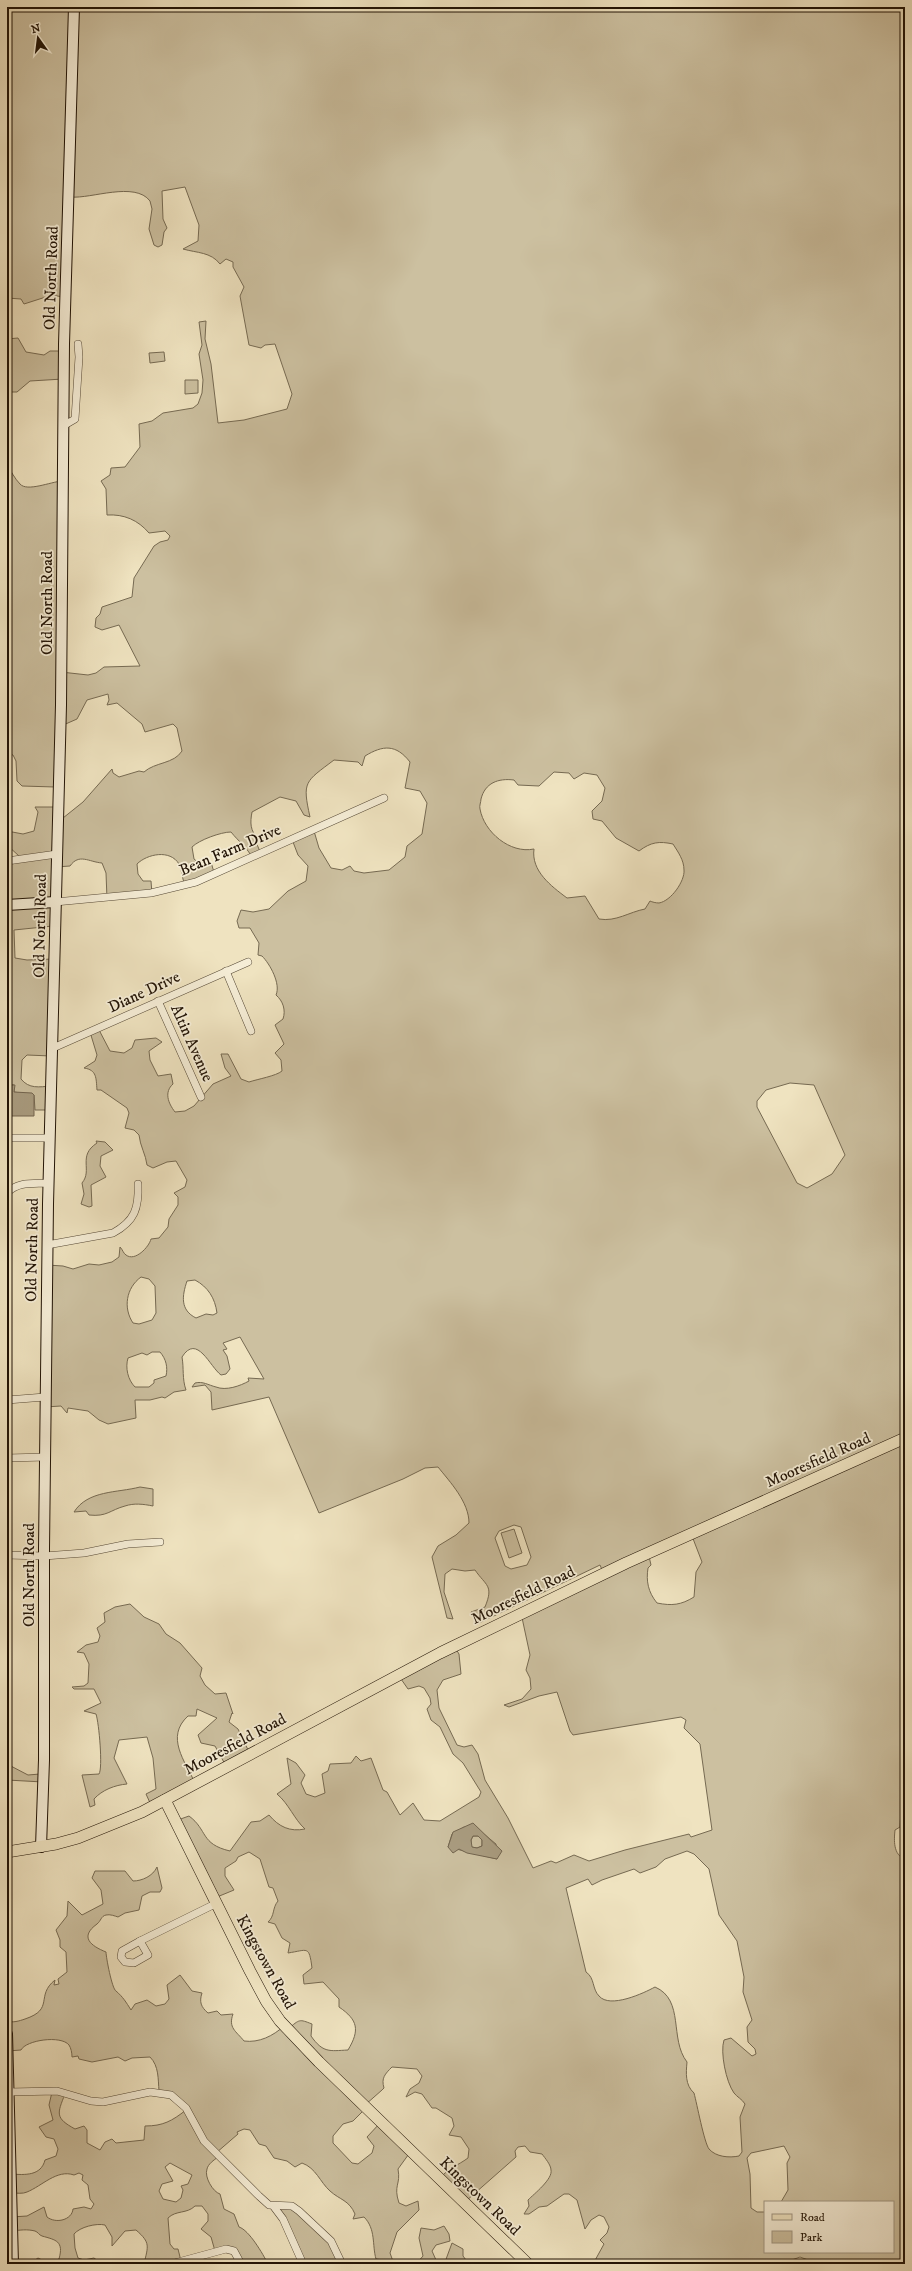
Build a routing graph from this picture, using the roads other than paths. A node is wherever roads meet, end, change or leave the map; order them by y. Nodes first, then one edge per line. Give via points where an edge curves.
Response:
1 (74, 7) edge
2 (78, 344) dead end
3 (63, 426) junction
4 (384, 798) dead end
5 (57, 854) junction
6 (7, 861) edge
7 (55, 902) junction
8 (7, 905) edge
9 (248, 962) dead end
10 (226, 971) junction
11 (158, 1001) junction
12 (250, 1031) dead end
13 (53, 1048) junction
14 (201, 1097) dead end
15 (7, 1138) edge
16 (50, 1138) junction
17 (48, 1183) junction
18 (138, 1184) dead end
19 (7, 1193) edge
20 (47, 1245) junction
21 (46, 1398) junction
22 (7, 1400) edge
23 (905, 1438) edge
24 (46, 1457) junction
25 (7, 1458) edge
26 (160, 1542) dead end
27 (7, 1555) edge
28 (44, 1556) junction
29 (165, 1800) junction
30 (41, 1846) junction
31 (7, 1852) edge
32 (216, 1903) junction
33 (140, 1942) dead end
34 (7, 2034) edge
35 (9, 2092) junction
36 (274, 2206) junction
37 (9, 2218) edge
38 (13, 2264) edge
39 (171, 2264) edge
40 (241, 2264) edge
41 (303, 2264) edge
42 (342, 2264) edge
43 (528, 2264) edge

1 - 3 street, Old North Road
2 - 3 street via 75,419
3 - 5 street, Old North Road
4 - 7 street, Bean Farm Drive via 196,882 151,893
5 - 6 street
5 - 7 street, Old North Road
7 - 8 street
7 - 13 street, Old North Road
9 - 10 street, Diane Drive
10 - 11 street, Diane Drive
10 - 12 street
11 - 13 street, Diane Drive
11 - 14 street, Altin Avenue
13 - 16 street, Old North Road
15 - 16 street
16 - 17 street, Old North Road
17 - 19 street via 22,1184
17 - 20 street, Old North Road
18 - 20 street via 139,1202 135,1212 122,1228 113,1233
20 - 21 street, Old North Road
21 - 22 street
21 - 24 street, Old North Road
23 - 29 main road, Mooresfield Road via 692,1533 506,1621 360,1694
24 - 25 street
24 - 28 street, Old North Road
26 - 28 street
27 - 28 street
28 - 30 street, Old North Road via 44,1760
29 - 30 main road via 96,1832
29 - 32 main road, Kingstown Road
30 - 31 main road
32 - 33 street
32 - 43 main road, Kingstown Road via 266,2001 280,2021
34 - 35 street
35 - 36 street via 57,2091 103,2102 150,2092 171,2095 186,2108 204,2141 259,2196
35 - 37 street
36 - 41 street via 283,2219
36 - 42 street via 292,2206 299,2211 330,2241
37 - 38 street
39 - 40 street via 226,2249 234,2251

